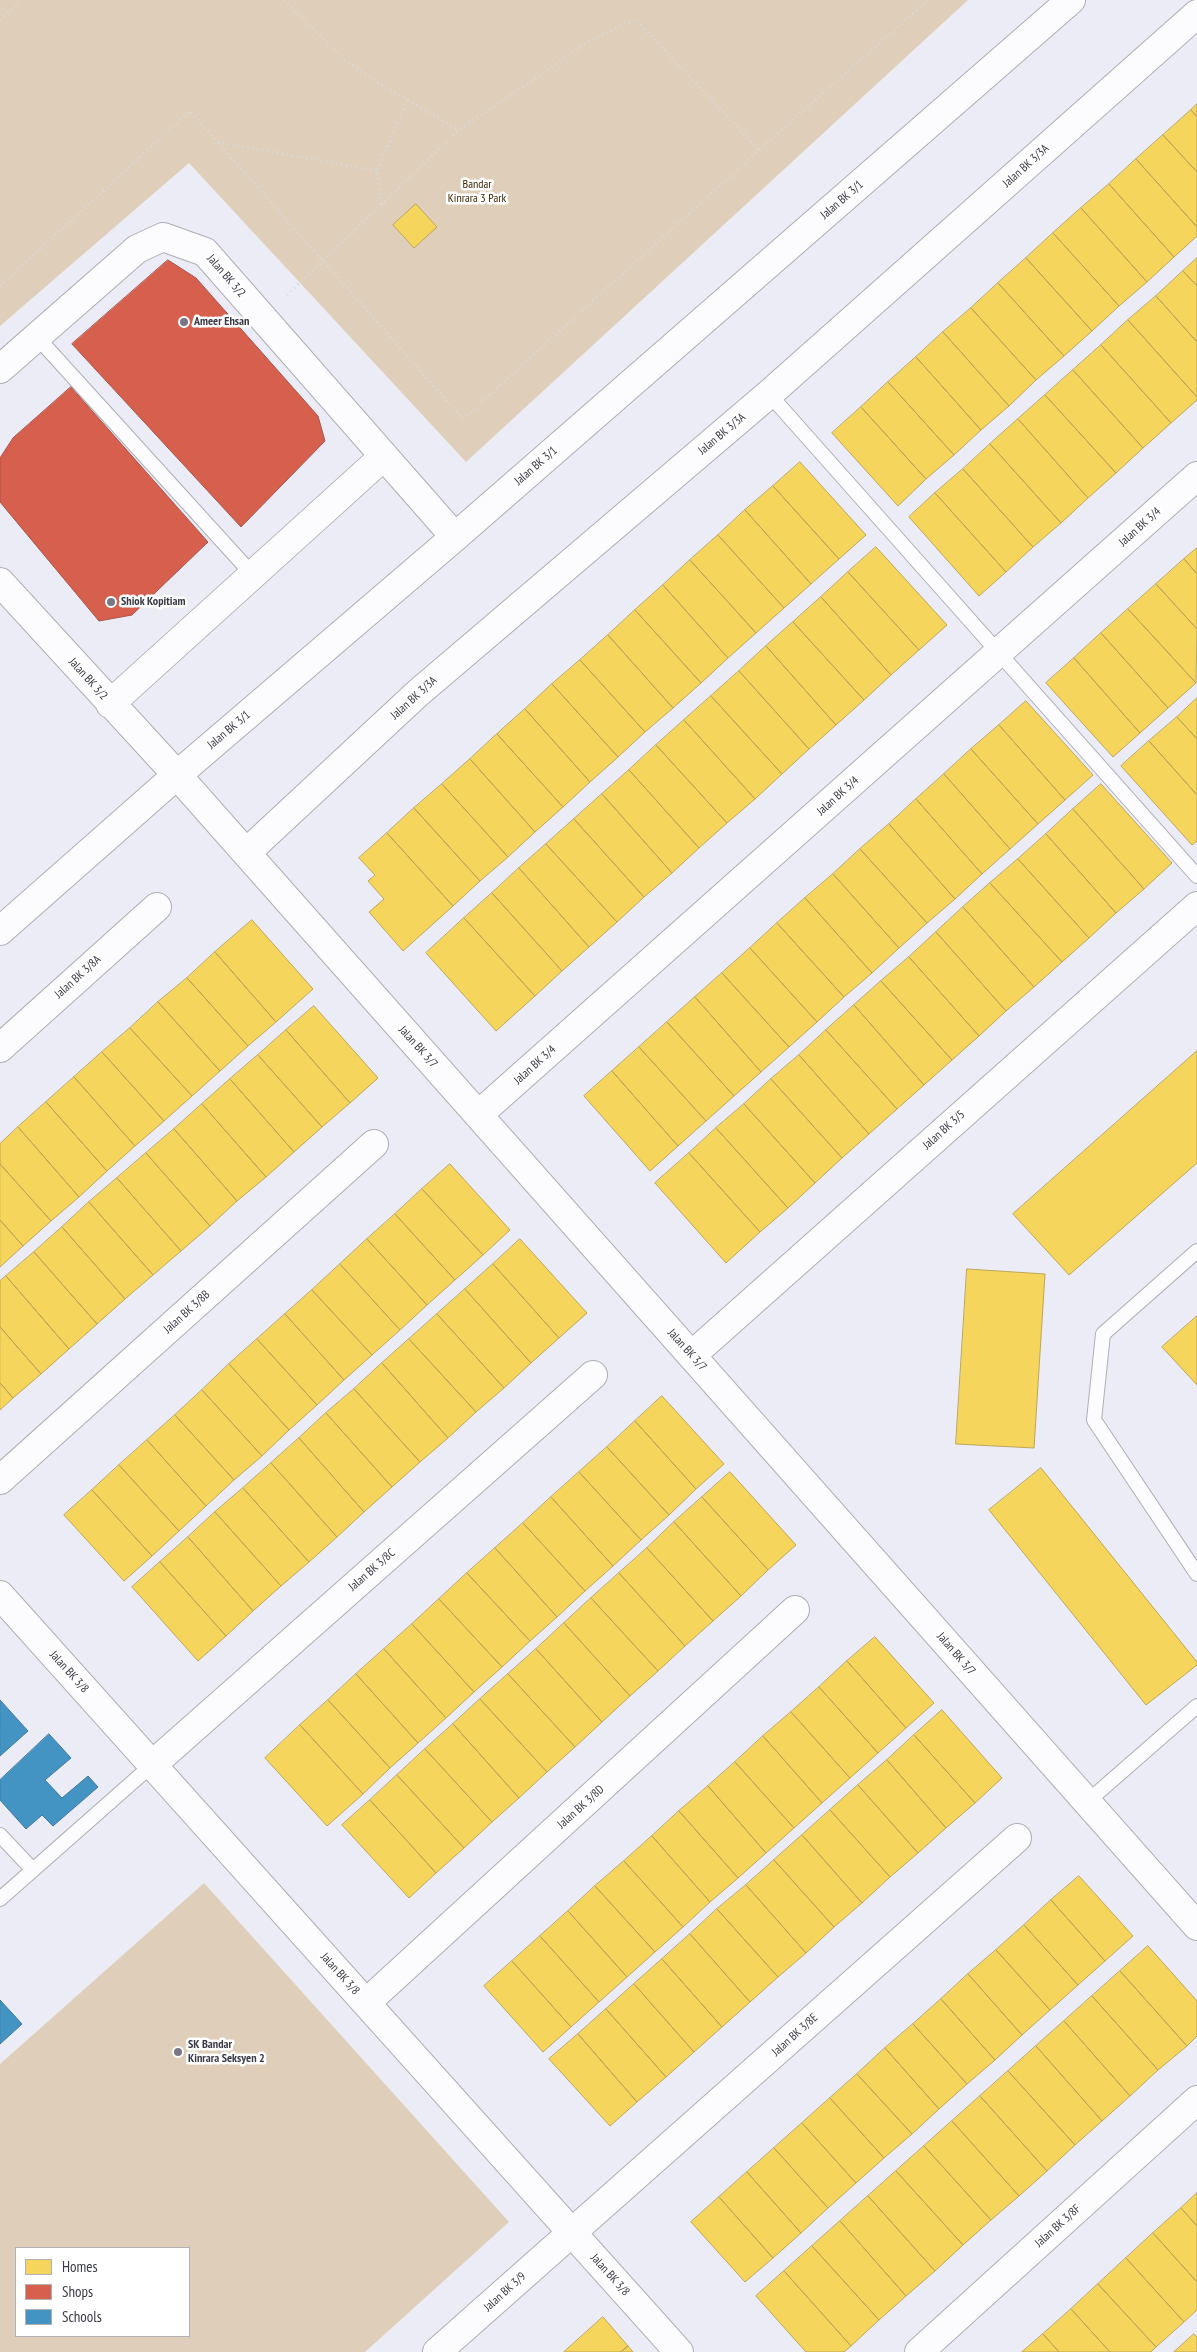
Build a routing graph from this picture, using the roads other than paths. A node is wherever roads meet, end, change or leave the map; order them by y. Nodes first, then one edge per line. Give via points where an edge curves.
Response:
1 (1071, 0) edge
2 (1197, 14) edge
3 (37, 337) junction
4 (0, 369) edge
5 (769, 394) junction
6 (384, 456) junction
7 (1197, 476) edge
8 (456, 537) junction
9 (253, 575) junction
10 (0, 582) edge
11 (999, 652) junction
12 (110, 704) junction
13 (177, 775) junction
14 (246, 853) junction
15 (1197, 876) edge
16 (1197, 906) edge
17 (157, 907) dead end
18 (0, 931) edge
19 (0, 1048) edge
20 (478, 1115) junction
21 (374, 1144) dead end
22 (1197, 1251) edge
23 (692, 1355) junction
24 (593, 1375) dead end
25 (0, 1480) edge
26 (1197, 1574) edge
27 (0, 1595) edge
28 (795, 1610) dead end
29 (1197, 1706) edge
30 (152, 1765) junction
31 (1087, 1802) junction
32 (0, 1835) edge
33 (1018, 1838) dead end
34 (33, 1870) junction
35 (0, 1899) edge
36 (1197, 1926) edge
37 (366, 2003) junction
38 (1197, 2100) edge
39 (572, 2233) junction
40 (437, 2352) edge
41 (679, 2352) edge
42 (919, 2352) edge

1 - 8 street, Jalan BK 3/1
2 - 5 street, Jalan BK 3/3A
3 - 4 street, Jalan BK 3/2
3 - 6 street, Jalan BK 3/2 via 137,249 163,237 205,252
3 - 9 lane
5 - 11 lane
5 - 14 street, Jalan BK 3/3A via 418,693
6 - 8 street, Jalan BK 3/2
6 - 9 street
7 - 11 street, Jalan BK 3/4
8 - 13 street, Jalan BK 3/1
9 - 12 street
10 - 12 street, Jalan BK 3/2
11 - 15 lane
11 - 20 street, Jalan BK 3/4
12 - 13 street, Jalan BK 3/2
13 - 14 street, Jalan BK 3/7
13 - 18 street, Jalan BK 3/1
14 - 20 street, Jalan BK 3/7
16 - 23 street, Jalan BK 3/5
17 - 19 street, Jalan BK 3/8A
20 - 23 street, Jalan BK 3/7
21 - 25 street, Jalan BK 3/8B
22 - 26 lane via 1103,1334 1094,1420
23 - 31 street, Jalan BK 3/7
24 - 30 street, Jalan BK 3/8C
27 - 30 street, Jalan BK 3/8
28 - 37 street, Jalan BK 3/8D
29 - 31 lane
30 - 34 lane
30 - 37 street, Jalan BK 3/8
31 - 36 street, Jalan BK 3/7
32 - 34 lane
33 - 39 street, Jalan BK 3/8E
34 - 35 lane
37 - 39 street, Jalan BK 3/8
38 - 42 street, Jalan BK 3/8F
39 - 40 street, Jalan BK 3/9
39 - 41 street, Jalan BK 3/8

